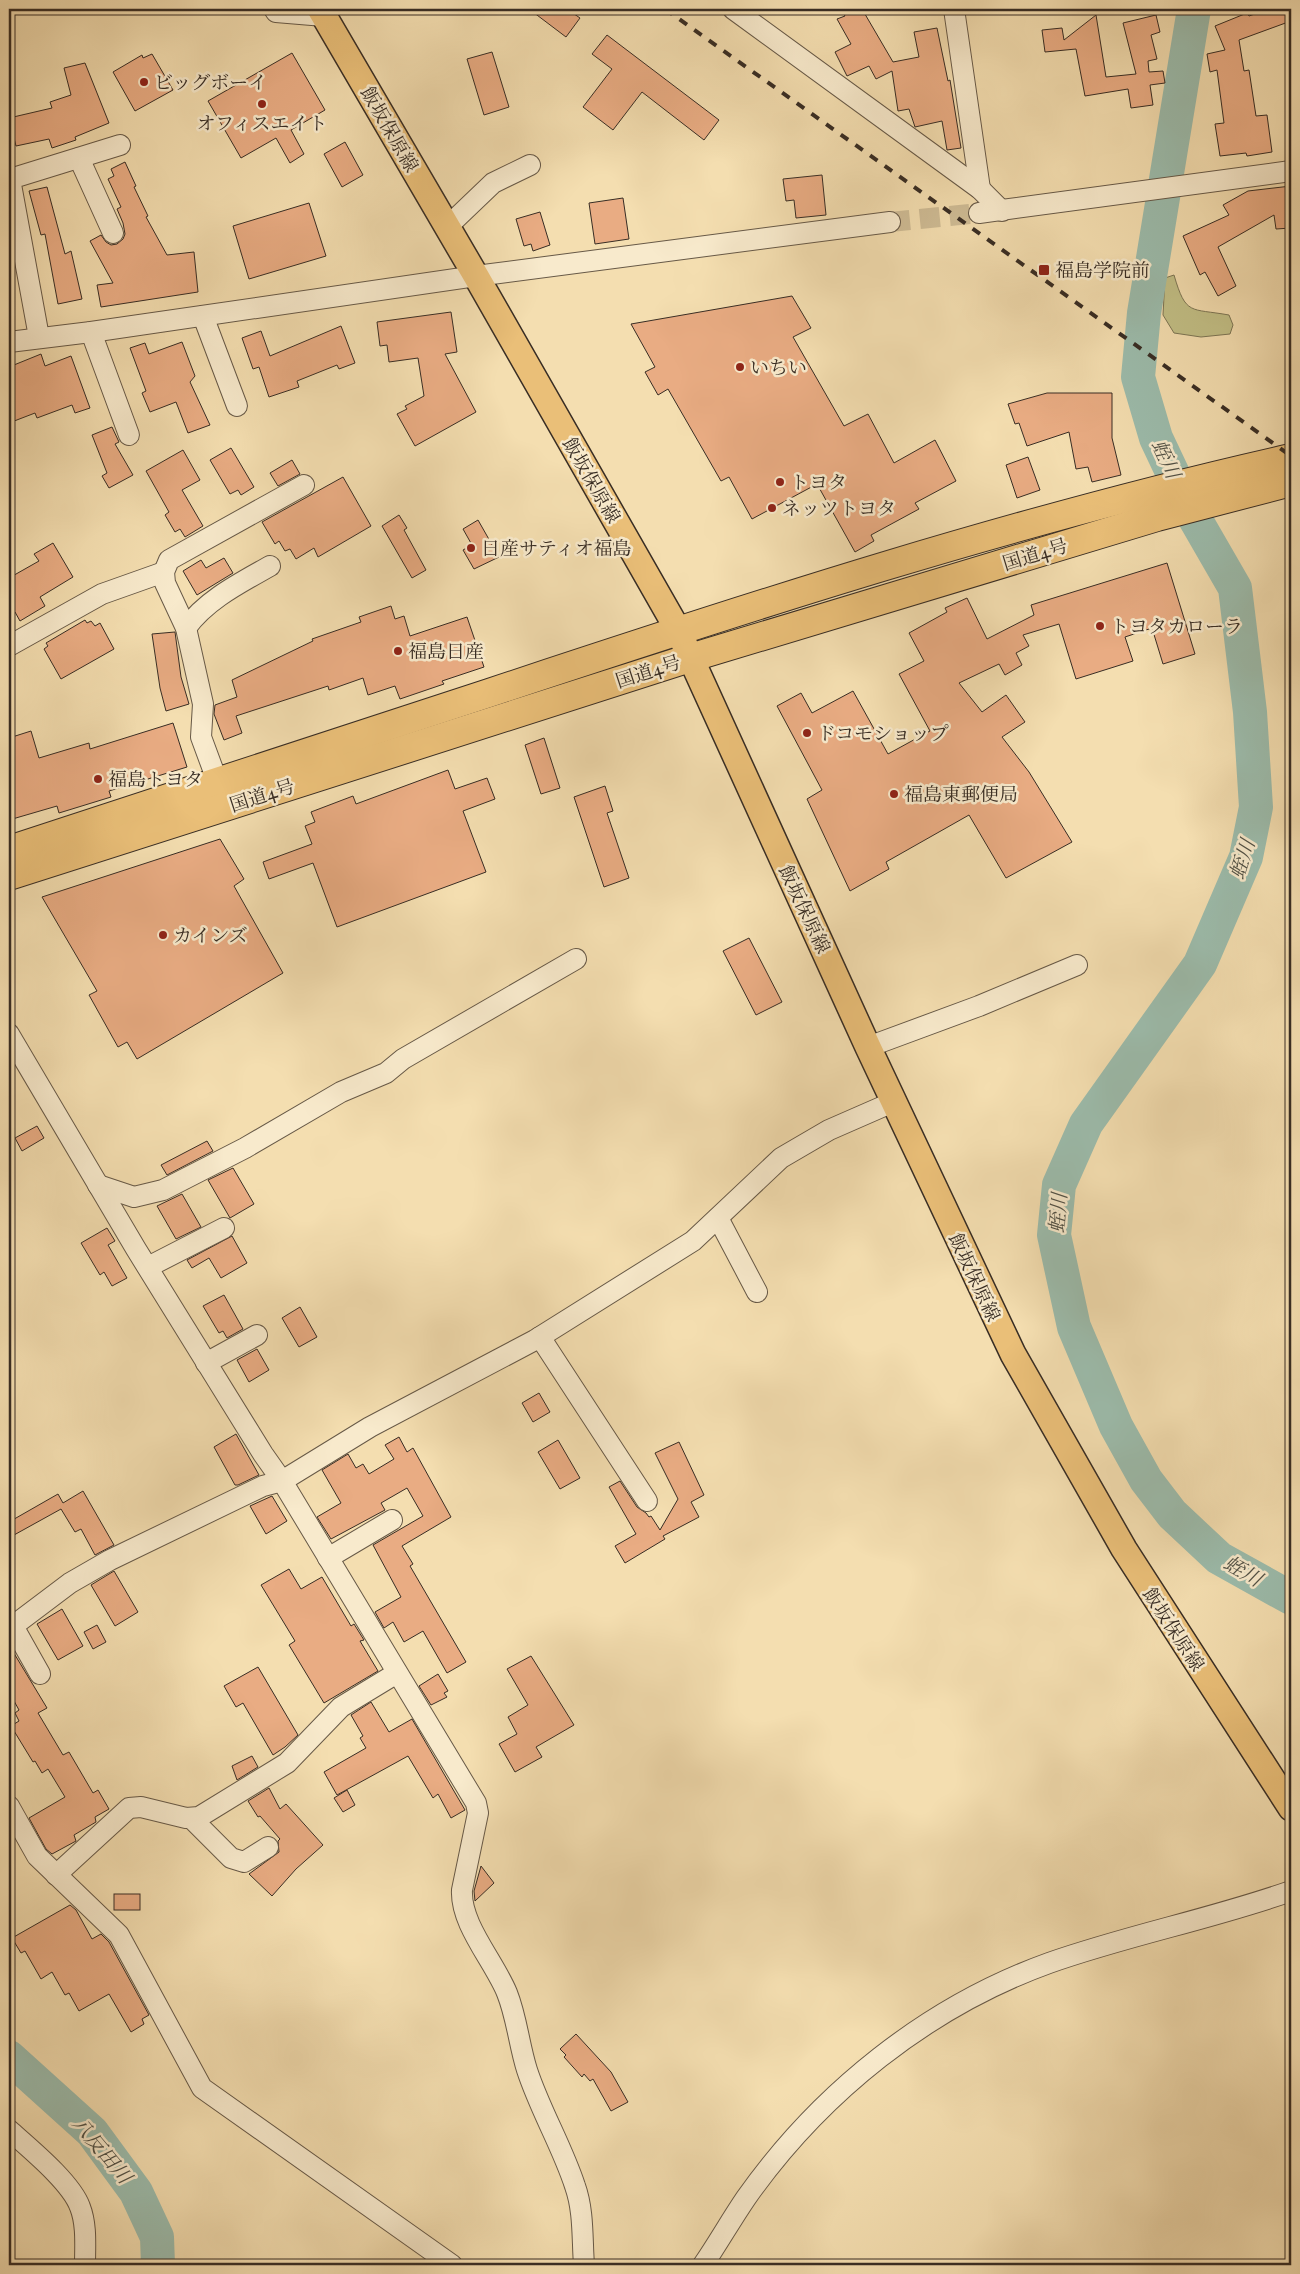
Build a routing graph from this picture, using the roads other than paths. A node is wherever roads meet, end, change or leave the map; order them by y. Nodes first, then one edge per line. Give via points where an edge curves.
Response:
1 (274, 9) edge
2 (733, 9) edge
3 (954, 9) edge
4 (324, 11) edge
5 (120, 145) dead end
6 (79, 158) junction
7 (530, 166) dead end
8 (1291, 171) edge
9 (980, 189) junction
10 (10, 190) edge
11 (1002, 211) junction
12 (979, 213) tunnel mouth
13 (890, 222) tunnel mouth
14 (448, 227) junction
15 (113, 232) dead end
16 (476, 276) junction
17 (203, 316) junction
18 (92, 332) junction
19 (40, 338) junction
20 (9, 342) edge
21 (237, 406) dead end
22 (129, 435) dead end
23 (1291, 458) edge
24 (304, 485) dead end
25 (1285, 488) edge
26 (1206, 491) junction
27 (270, 566) dead end
28 (164, 572) junction
29 (186, 628) junction
30 (678, 630) junction
31 (9, 646) edge
32 (690, 658) junction
33 (218, 783) junction
34 (9, 850) edge
35 (9, 876) edge
36 (576, 959) dead end
37 (1077, 965) dead end
38 (9, 1034) edge
39 (868, 1047) junction
40 (893, 1102) junction
41 (98, 1185) junction
42 (718, 1218) junction
43 (224, 1228) dead end
44 (148, 1267) junction
45 (758, 1292) dead end
46 (257, 1335) dead end
47 (540, 1336) junction
48 (206, 1362) junction
49 (282, 1481) junction
50 (647, 1501) dead end
51 (392, 1520) dead end
52 (328, 1558) junction
53 (11, 1628) edge
54 (397, 1673) junction
55 (40, 1674) dead end
56 (9, 1806) edge
57 (1291, 1808) edge
58 (191, 1818) junction
59 (268, 1847) dead end
60 (56, 1875) junction
61 (1291, 1891) edge
62 (9, 2130) edge
63 (86, 2265) edge
64 (452, 2265) edge
65 (584, 2265) edge
66 (704, 2265) edge

1 - 4 street via 276,12
2 - 9 street
3 - 9 street
4 - 14 main road, 飯坂保原線
5 - 6 street
6 - 10 street via 10,179
6 - 15 street
7 - 14 street via 493,183
8 - 11 street
9 - 11 street
10 - 19 street
11 - 12 street
13 - 16 street
14 - 16 main road, 飯坂保原線
16 - 17 street
16 - 30 main road, 飯坂保原線
17 - 18 street
17 - 21 street
18 - 19 street
18 - 22 street
19 - 20 street
23 - 26 highway, 国道4号
24 - 28 street via 169,560
25 - 26 highway, 国道4号
26 - 30 highway, 国道4号 via 1151,491 957,544
26 - 32 highway, 国道4号 via 1157,517
27 - 29 street via 230,589 193,618
28 - 29 street via 165,583
28 - 31 street via 102,594
29 - 33 street via 203,704 201,737
30 - 32 main road, 飯坂保原線
30 - 33 highway, 国道4号
32 - 35 highway, 国道4号
32 - 39 main road, 飯坂保原線
33 - 34 highway, 国道4号
36 - 41 street via 386,1073 341,1092 193,1176 156,1192 134,1197
37 - 39 street
38 - 41 street
39 - 40 main road, 飯坂保原線
40 - 42 street via 829,1130 781,1158
40 - 57 main road, 飯坂保原線 via 1012,1354 1124,1549
41 - 44 street
42 - 45 street
42 - 47 street via 693,1241
43 - 44 street
44 - 48 street
46 - 48 street
47 - 49 street via 370,1427
47 - 50 street
48 - 49 street
49 - 52 street
49 - 53 street via 263,1486 110,1560 70,1583
51 - 52 street
52 - 54 street
53 - 55 street
54 - 58 street via 341,1707 287,1763 199,1817
54 - 65 street via 476,1803 478,1813 462,1890 465,1915 514,2011 527,2069 540,2106 576,2187
56 - 60 street via 37,1856
58 - 59 street via 231,1858 244,1862
58 - 60 street via 141,1806 129,1808
60 - 64 street via 119,1935 202,2088
61 - 66 street via 1048,1964 988,1990 890,2048 819,2111 777,2159 746,2198
62 - 63 street via 54,2172 81,2207 86,2233

